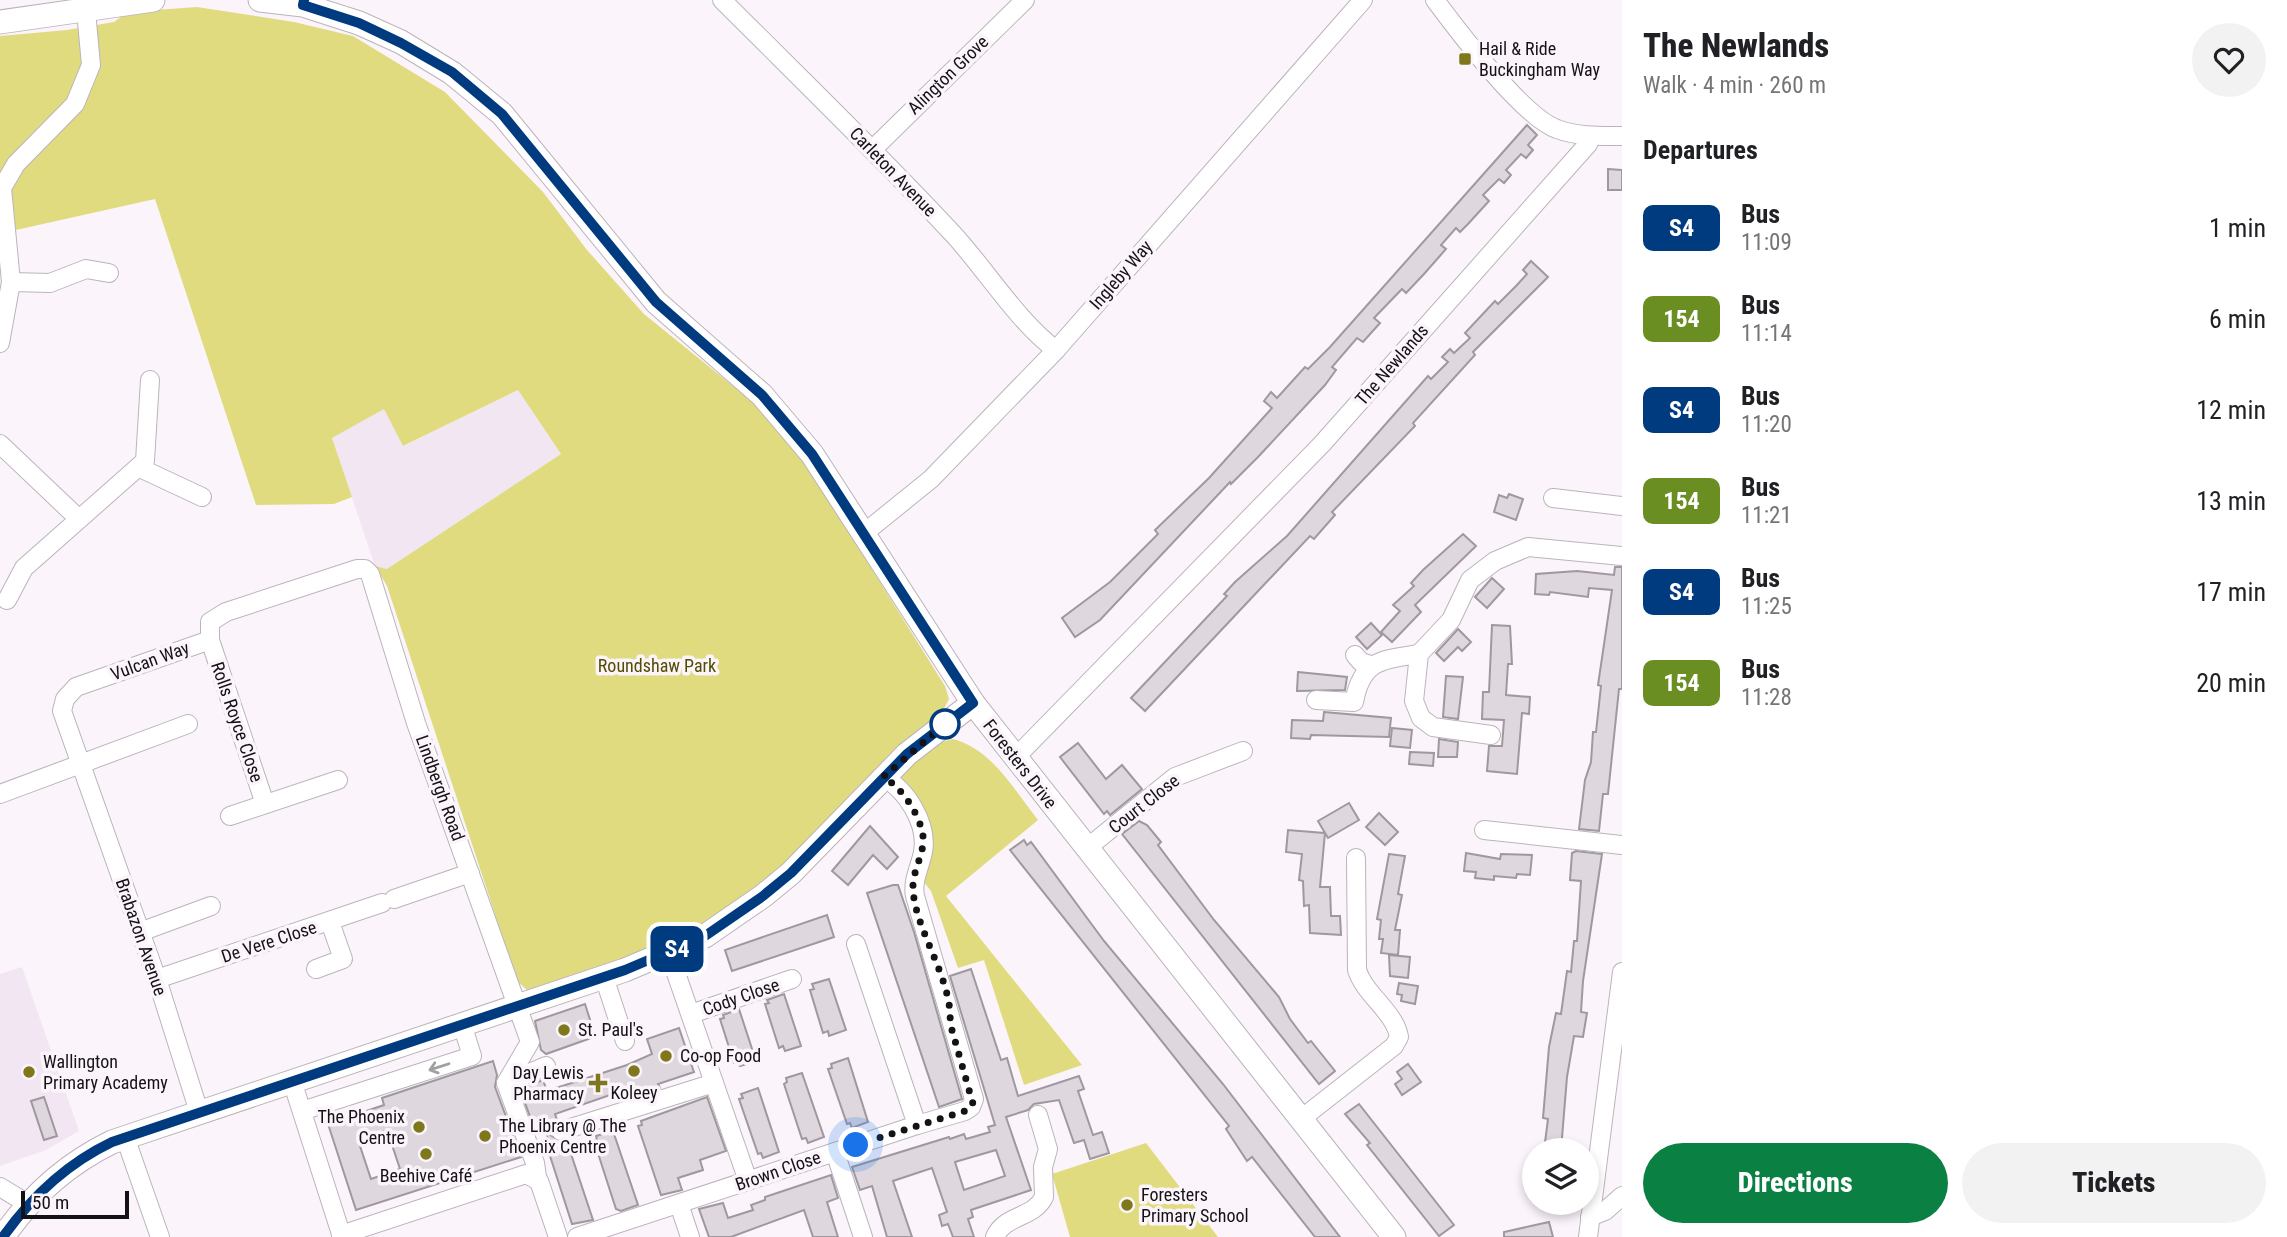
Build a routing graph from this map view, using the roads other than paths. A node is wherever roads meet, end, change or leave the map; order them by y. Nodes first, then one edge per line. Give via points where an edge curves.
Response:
1 (153, 0) edge
2 (260, 0) edge
3 (722, 0) edge
4 (1025, 0) edge
5 (1363, 0) edge
6 (1435, 0) edge
7 (303, 3) edge
8 (86, 11) junction
9 (0, 22) edge
10 (1591, 136) junction
11 (1622, 136) edge
12 (872, 150) junction
13 (109, 273) dead end
14 (11, 282) junction
15 (0, 343) edge
16 (1056, 350) junction
17 (150, 380) dead end
18 (0, 444) edge
19 (140, 468) junction
20 (202, 497) dead end
21 (1553, 498) dead end
22 (1622, 506) edge
23 (79, 519) junction
24 (863, 534) junction
25 (1622, 556) edge
26 (365, 569) joint
27 (7, 600) dead end
28 (209, 640) junction
29 (1419, 654) junction
30 (1355, 655) dead end
31 (1371, 666) junction
32 (1316, 700) dead end
33 (973, 703) junction
34 (188, 724) dead end
35 (1491, 734) dead end
36 (1243, 751) dead end
37 (1014, 758) junction
38 (79, 763) junction
39 (883, 777) junction
40 (338, 780) dead end
41 (0, 794) edge
42 (265, 804) junction
43 (230, 816) dead end
44 (1484, 830) dead end
45 (1622, 845) edge
46 (1087, 848) junction
47 (1356, 858) dead end
48 (470, 873) junction
49 (211, 906) dead end
50 (330, 922) junction
51 (140, 932) junction
52 (856, 944) dead end
53 (669, 953) junction
54 (316, 970) dead end
55 (1622, 971) edge
56 (604, 977) junction
57 (157, 979) junction
58 (792, 979) dead end
59 (517, 1006) junction
60 (691, 1014) junction
61 (462, 1024) junction
62 (625, 1041) dead end
63 (546, 1066) dead end
64 (292, 1082) junction
65 (506, 1083) junction
66 (714, 1083) junction
67 (302, 1111) junction
68 (199, 1112) junction
69 (1038, 1115) dead end
70 (1301, 1119) junction
71 (917, 1125) junction
72 (561, 1130) dead end
73 (125, 1137) junction
74 (835, 1152) junction
75 (537, 1177) junction
76 (748, 1181) junction
77 (0, 1187) edge
78 (1622, 1196) edge
79 (28, 1203) junction
80 (679, 1205) junction
81 (1590, 1217) junction
82 (341, 1236) edge
83 (3, 1237) edge
84 (160, 1237) edge
85 (558, 1237) edge
86 (577, 1237) edge
87 (690, 1237) edge
88 (863, 1237) edge
89 (995, 1237) edge
90 (1394, 1237) edge
91 (1588, 1237) edge

1 - 8 main road
2 - 7 main road, Foresters Drive
3 - 12 street, Carleton Avenue
4 - 12 street, Alington Grove
5 - 16 street, Ingleby Way
6 - 10 street via 1505,86 1548,125
7 - 24 main road, Foresters Drive via 401,43 452,72 502,114 656,302 762,395 812,454
8 - 9 main road
8 - 14 street via 91,65 75,104 16,164 2,187
10 - 11 street
10 - 37 street, The Newlands via 1322,444
12 - 16 street, Carleton Avenue
13 - 14 street via 86,269 50,283
14 - 15 street
16 - 24 street, Ingleby Way via 931,479
17 - 19 street via 145,461
18 - 23 street
19 - 20 street
19 - 23 street
21 - 22 street
23 - 27 street via 24,568
24 - 33 main road, Foresters Drive
25 - 29 street via 1541,546 1495,561 1470,580 1451,620
26 - 28 street, Vulcan Way via 226,612 210,622
26 - 48 street, Lindbergh Road
28 - 38 street, Vulcan Way via 76,687 62,711
28 - 42 street, Rolls Royce Close
29 - 31 street
29 - 35 street via 1414,688 1417,711 1426,724
30 - 31 street
31 - 32 street via 1358,682 1354,702
33 - 37 main road, Foresters Drive
33 - 39 main road
34 - 38 street
36 - 46 street, Court Close via 1175,777
37 - 46 main road, Foresters Drive
38 - 41 street
38 - 51 street, Brabazon Avenue
39 - 53 main road via 784,880 725,923
39 - 71 street, Brown Close via 902,794 921,825 924,844 913,889 974,1099 965,1111
40 - 42 street, Rolls Royce Close
42 - 43 street, Rolls Royce Close
44 - 45 street
46 - 70 main road, Foresters Drive
47 - 70 street via 1357,970 1399,1037 1394,1046
48 - 50 street, De Vere Close
48 - 59 street, Lindbergh Road
49 - 51 street
50 - 54 street via 343,959
50 - 57 street, De Vere Close
51 - 57 street, Brabazon Avenue
52 - 71 street
53 - 56 main road
53 - 60 street
55 - 81 street
56 - 59 main road
56 - 62 street
57 - 68 street, Brabazon Avenue
58 - 60 street, Cody Close
59 - 61 main road
59 - 65 street, Lindbergh Road via 530,1042
60 - 66 street
61 - 64 main road
61 -> 67 street via 472,1056
63 - 65 street
64 - 67 street
64 - 68 main road
65 - 75 street
66 - 72 street
66 - 76 street
67 - 82 street
68 - 73 main road
69 - 89 street via 1048,1149 1043,1167 1044,1198 1034,1210 1007,1222
70 - 90 main road, Foresters Drive
71 - 74 street, Brown Close
73 - 79 main road via 79,1160
73 - 84 street
74 - 76 street, Brown Close
74 - 88 street
75 - 82 street via 520,1175
75 - 85 street
76 - 80 street, Brown Close
77 - 79 street
78 - 81 street
79 - 83 main road
80 - 86 street, Brown Close
80 - 87 street
81 - 91 street

